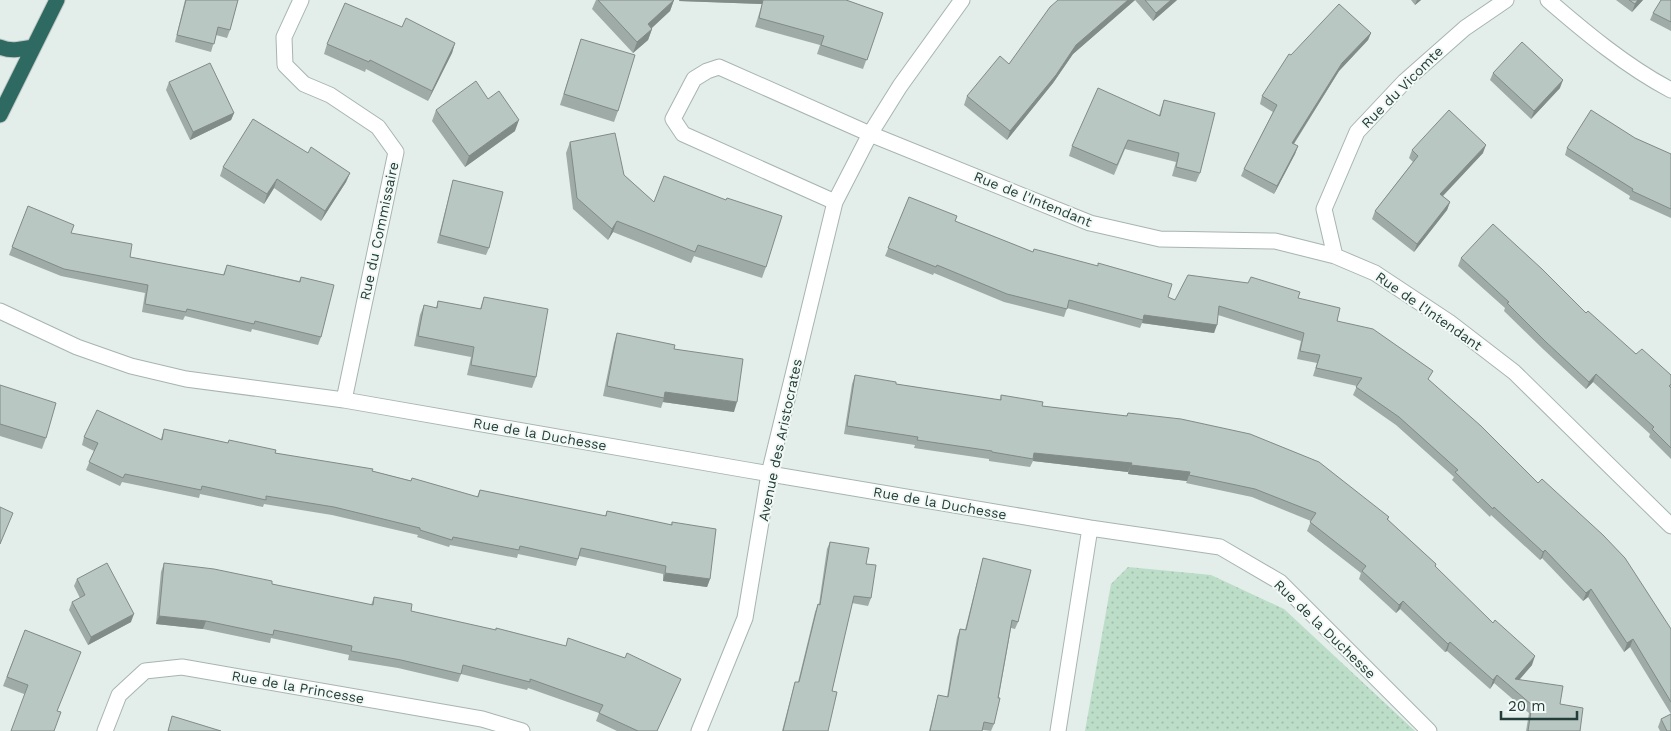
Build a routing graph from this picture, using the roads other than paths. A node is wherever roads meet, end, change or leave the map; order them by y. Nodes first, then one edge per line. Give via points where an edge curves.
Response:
1 (57, 0) edge
2 (302, 0) edge
3 (962, 0) edge
4 (1506, 0) edge
5 (1548, 0) edge
6 (0, 46) edge
7 (33, 47) junction
8 (1671, 90) edge
9 (0, 115) edge
10 (870, 134) junction
11 (835, 202) junction
12 (1335, 256) junction
13 (0, 311) edge
14 (344, 400) junction
15 (769, 474) junction
16 (1671, 526) edge
17 (1090, 528) junction
18 (105, 731) edge
19 (522, 731) edge
20 (699, 731) edge
21 (1058, 731) edge
22 (1429, 731) edge

1 - 7 highway
2 - 14 street, Rue du Commissaire via 284,37 285,65 304,84 330,94 378,127 396,152
3 - 10 street, Avenue des Aristocrates
4 - 12 street, Rue du Vicomte via 1465,28 1411,75 1357,132 1324,208
5 - 8 street via 1649,79
6 - 7 highway via 18,50
7 - 9 highway
10 - 11 street, Avenue des Aristocrates
10 - 11 street via 719,67 694,79 674,119 682,134
10 - 12 street, Rue de l'Intendant via 1090,223 1160,239 1275,241
11 - 15 street, Avenue des Aristocrates
12 - 16 street, Rue de l'Intendant via 1375,273 1449,322 1514,372
13 - 14 street, Rue de la Duchesse via 77,347 132,366 215,384
14 - 15 street, Rue de la Duchesse
15 - 17 street, Rue de la Duchesse
15 - 20 street, Avenue des Aristocrates via 746,618
17 - 21 street
17 - 22 street, Rue de la Duchesse via 1220,547 1280,582
18 - 19 street, Rue de la Princesse via 119,695 144,671 182,667 482,719

